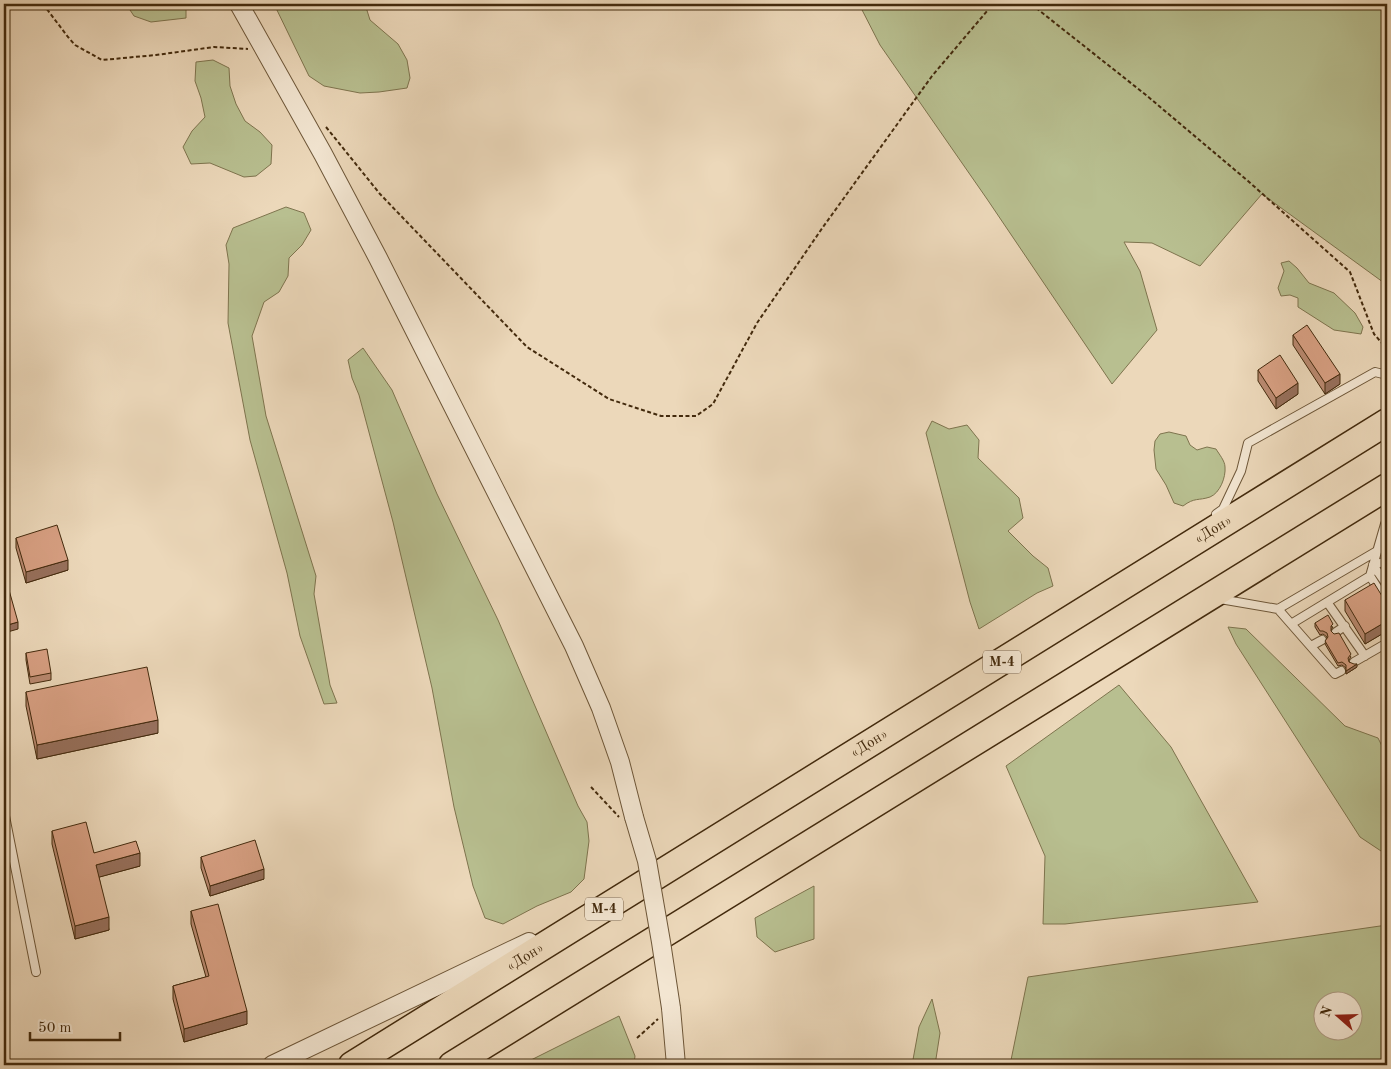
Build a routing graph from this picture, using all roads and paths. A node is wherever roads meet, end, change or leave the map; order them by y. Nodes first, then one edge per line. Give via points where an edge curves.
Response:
1 (43, 4) edge
2 (239, 4) edge
3 (993, 4) edge
4 (1032, 4) edge
5 (264, 50) junction
6 (325, 126) dead end
7 (1387, 349) edge
8 (1387, 375) edge
9 (1387, 422) edge
10 (1387, 487) edge
11 (1208, 519) dead end
12 (1387, 520) edge
13 (1387, 541) edge
14 (1377, 551) junction
15 (1387, 561) edge
16 (1373, 565) junction
17 (1370, 576) junction
18 (1387, 585) edge
19 (1327, 602) junction
20 (1387, 603) edge
21 (1278, 609) junction
22 (1291, 624) junction
23 (1345, 626) junction
24 (1336, 632) edge
25 (1322, 640) dead end
26 (1387, 643) edge
27 (1311, 646) junction
28 (1118, 653) junction
29 (1365, 656) junction
30 (1354, 662) edge
31 (1341, 670) dead end
32 (591, 787) dead end
33 (4, 811) edge
34 (634, 817) junction
35 (620, 899) junction
36 (36, 972) dead end
37 (671, 1008) junction
38 (637, 1038) dead end
39 (272, 1065) edge
40 (352, 1065) edge
41 (452, 1065) edge
42 (676, 1065) edge

1 - 5 path via 75,45 102,60 214,47
2 - 5 street
3 - 6 path via 926,84 757,322 713,404 696,416 661,416 610,399 527,347 380,194
4 - 7 path via 1248,181 1350,272 1374,334
5 - 34 street via 378,258 574,646 620,762
8 - 11 lane via 1376,372 1248,443 1241,471 1223,510
9 - 35 highway, «Дон» / М-4 via 1154,563
10 - 28 highway
12 - 14 lane
13 - 14 lane
14 - 16 lane
14 - 21 lane
15 - 16 lane
16 - 17 lane
16 - 18 lane
17 - 19 lane
17 - 20 lane
19 - 22 lane
19 - 23 lane
21 - 22 lane
21 - 28 lane via 1218,599 1137,648
22 - 27 lane
23 - 24 lane
23 - 29 lane
25 - 27 lane
26 - 29 lane
27 - 31 lane via 1335,674
28 - 41 highway
29 - 30 lane
32 - 34 path via 624,823
33 - 36 lane
34 - 37 street, bridge via 647,861
35 - 39 street
35 - 40 highway, «Дон» / М-4
37 - 38 path
37 - 42 street

